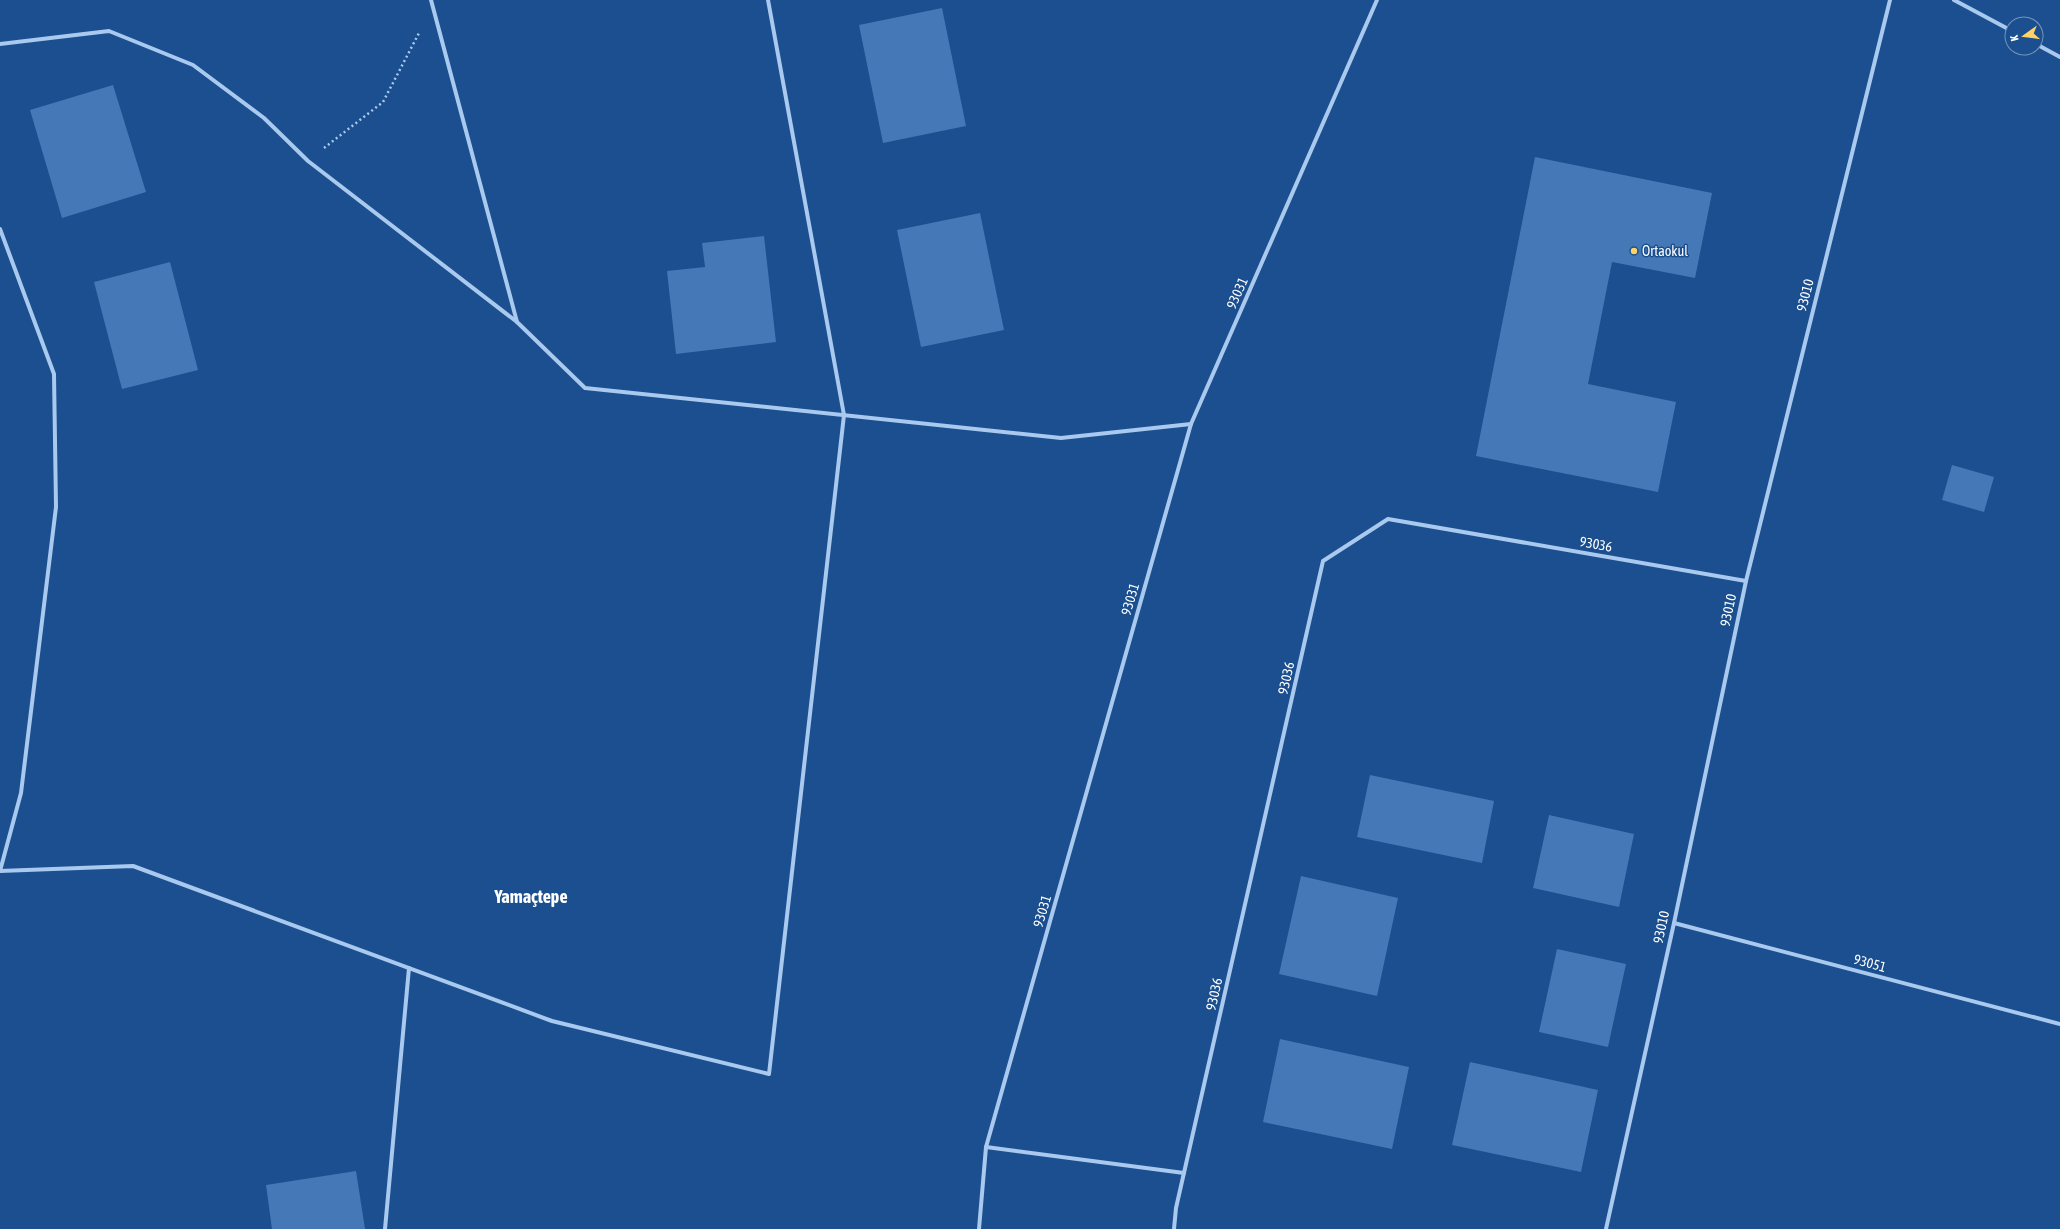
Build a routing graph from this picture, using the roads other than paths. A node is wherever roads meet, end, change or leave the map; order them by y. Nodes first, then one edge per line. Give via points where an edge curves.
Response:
1 (431, 0) edge
2 (768, 0) edge
3 (1377, 0) edge
4 (1890, 0) edge
5 (1954, 0) edge
6 (2004, 27) edge
7 (0, 44) edge
8 (2044, 48) edge
9 (2060, 57) edge
10 (0, 229) edge
11 (518, 322) junction
12 (844, 415) junction
13 (1191, 424) junction
14 (1746, 581) junction
15 (0, 871) edge
16 (1674, 923) junction
17 (408, 968) junction
18 (2060, 1024) edge
19 (986, 1147) junction
20 (1184, 1173) junction
21 (385, 1229) edge
22 (979, 1229) edge
23 (1174, 1229) edge
24 (1606, 1229) edge

1 - 11 street
2 - 12 street
3 - 13 street, 93031
4 - 14 street, 93010
5 - 6 street
7 - 11 street via 109,31 192,65 264,118 308,161
8 - 9 street
10 - 15 street via 54,374 56,507 21,792
11 - 12 street via 585,388
12 - 13 street via 1060,438
12 - 17 street via 769,1074 552,1021
13 - 19 street, 93031
14 - 16 street, 93010
14 - 20 street, 93036 via 1388,519 1323,561
15 - 17 street via 133,866
16 - 18 street, 93051
16 - 24 street, 93010
17 - 21 street
19 - 20 street
19 - 22 street, 93031
20 - 23 street, 93036

